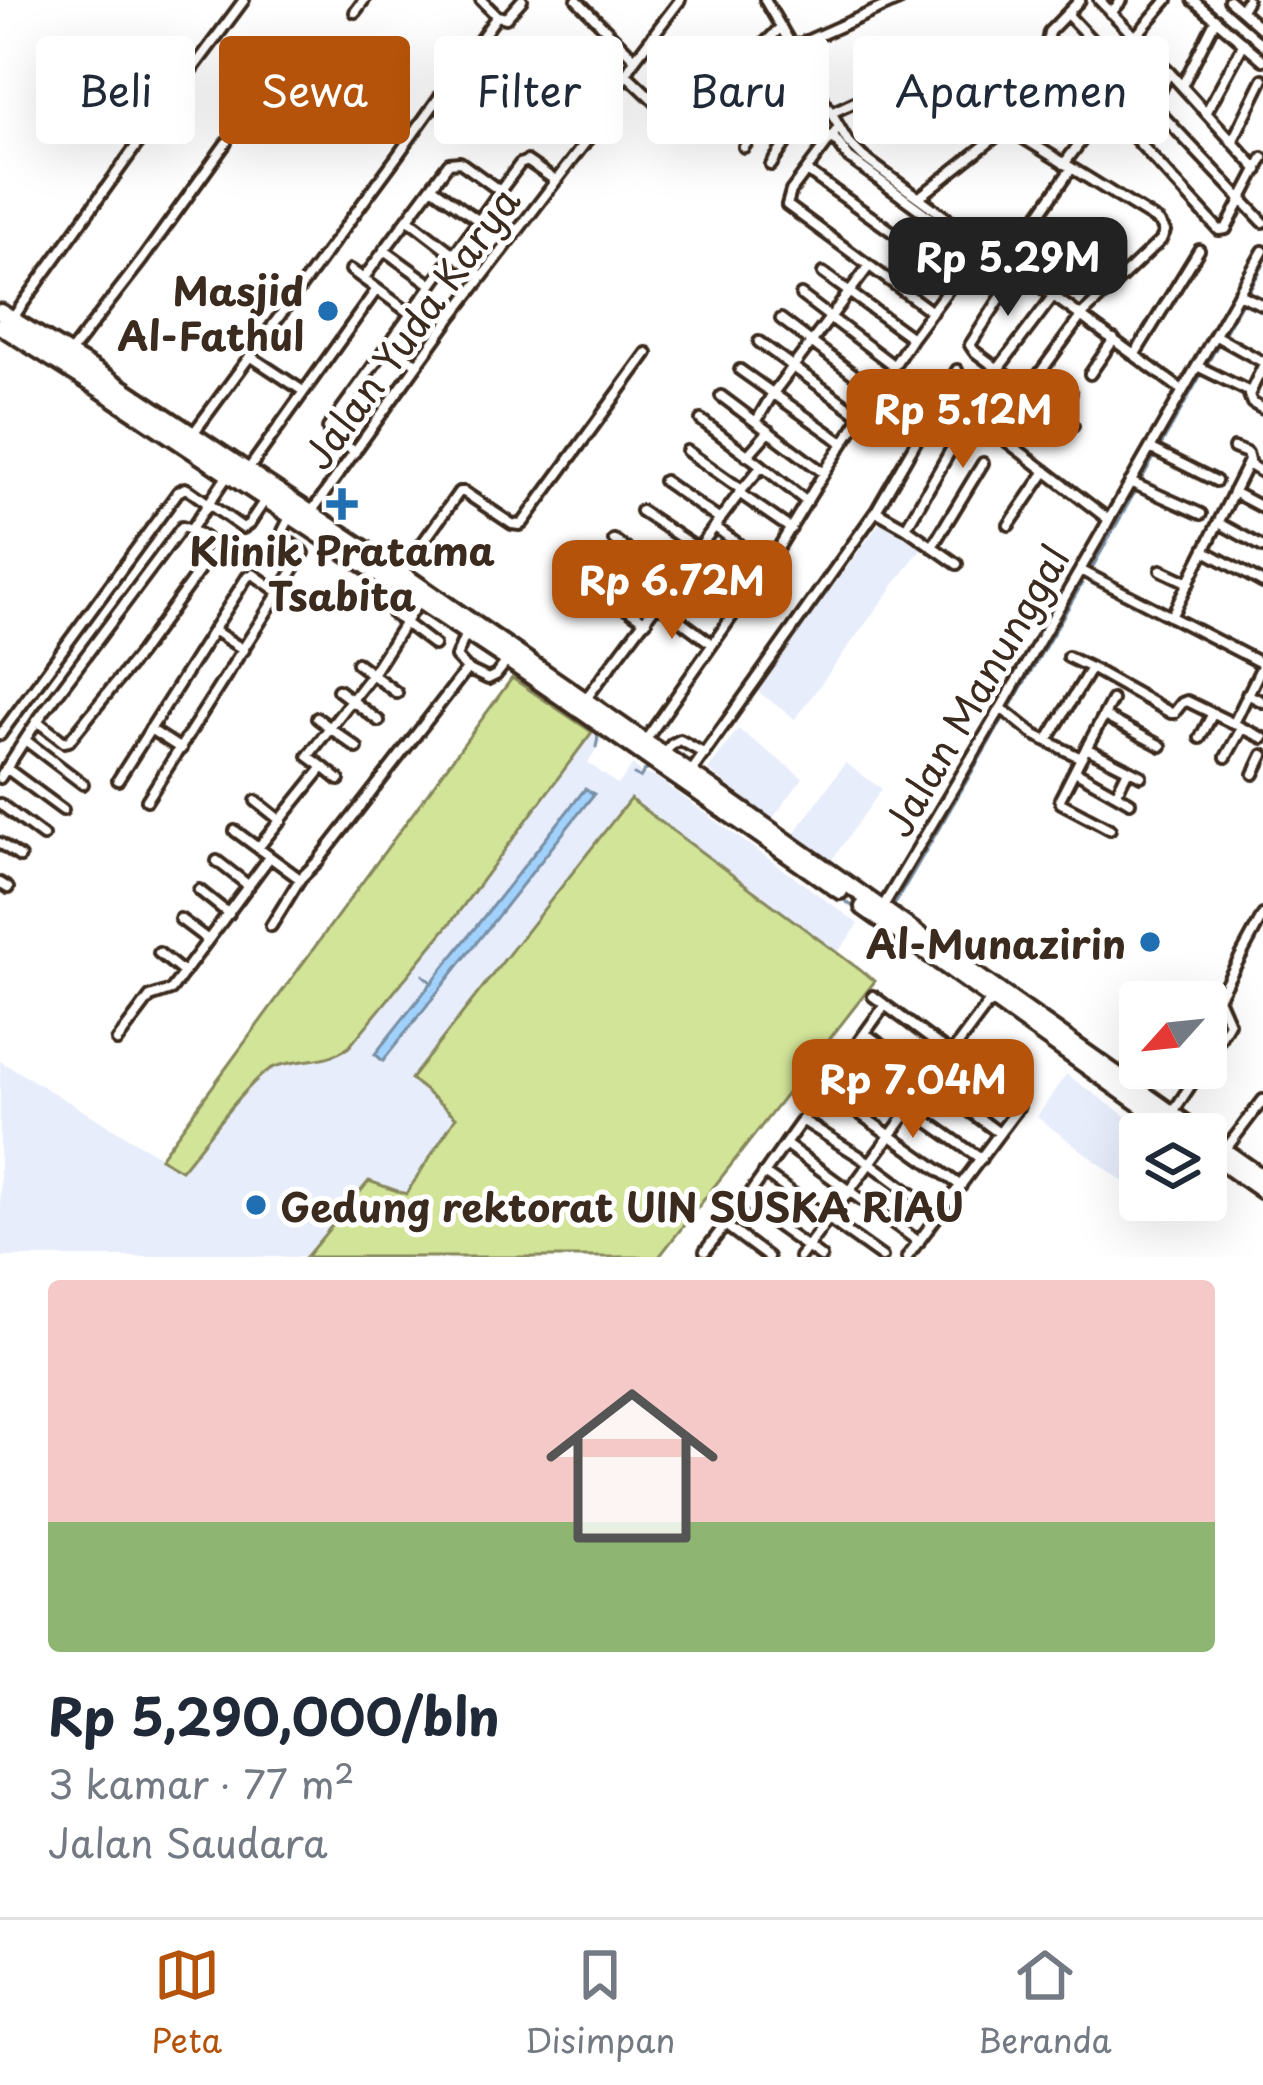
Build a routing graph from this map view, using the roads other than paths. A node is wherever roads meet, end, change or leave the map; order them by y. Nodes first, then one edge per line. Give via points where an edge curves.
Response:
1 (244, 0) edge
2 (364, 0) edge
3 (481, 0) edge
4 (522, 0) edge
5 (577, 0) edge
6 (680, 0) edge
7 (765, 0) edge
8 (899, 0) edge
9 (1080, 0) edge
10 (1099, 0) edge
11 (1122, 0) edge
12 (1167, 0) edge
13 (1193, 0) edge
14 (1229, 0) edge
15 (1247, 0) edge
16 (1241, 10) junction
17 (355, 12) dead end
18 (1111, 13) junction
19 (1068, 15) junction
20 (497, 16) junction
21 (1216, 20) junction
22 (781, 27) junction
23 (1263, 29) edge
24 (772, 36) edge
25 (786, 36) edge
26 (818, 36) edge
27 (1048, 36) edge
28 (1088, 36) edge
29 (1134, 36) edge
30 (1136, 36) edge
31 (1244, 44) junction
32 (635, 59) junction
33 (1263, 60) edge
34 (1169, 72) edge
35 (626, 74) junction
36 (1263, 80) edge
37 (1181, 86) junction
38 (647, 94) edge
39 (853, 103) edge
40 (829, 110) edge
41 (831, 113) junction
42 (1206, 113) junction
43 (1169, 123) edge
44 (836, 131) junction
45 (1232, 142) junction
46 (225, 144) edge
47 (746, 144) edge
48 (785, 144) edge
49 (987, 144) edge
50 (1032, 144) edge
51 (1081, 144) edge
52 (1141, 144) edge
53 (744, 147) dead end
54 (1263, 158) edge
55 (771, 165) dead end
56 (1067, 166) junction
57 (807, 170) junction
58 (1258, 170) junction
59 (556, 181) junction
60 (893, 183) junction
61 (432, 187) junction
62 (500, 191) junction
63 (921, 196) junction
64 (1242, 201) junction
65 (408, 219) junction
66 (479, 221) junction
67 (1263, 222) edge
68 (979, 248) junction
69 (384, 250) junction
70 (1199, 250) dead end
71 (1263, 251) edge
72 (454, 254) junction
73 (1007, 260) junction
74 (869, 266) junction
75 (1018, 269) junction
76 (351, 270) dead end
77 (823, 273) dead end
78 (482, 277) junction
79 (957, 278) junction
80 (363, 279) junction
81 (432, 285) junction
82 (377, 290) junction
83 (850, 290) junction
84 (1238, 294) junction
85 (801, 295) dead end
86 (1054, 295) junction
87 (1263, 305) edge
88 (932, 312) junction
89 (411, 314) junction
90 (1082, 315) junction
91 (831, 316) junction
92 (4, 319) edge
93 (781, 319) dead end
94 (1216, 336) junction
95 (912, 338) junction
96 (1114, 338) junction
97 (810, 341) junction
98 (758, 342) dead end
99 (389, 343) junction
100 (646, 353) dead end
101 (69, 354) junction
102 (1135, 354) junction
103 (250, 356) junction
104 (1263, 364) edge
105 (417, 365) junction
106 (894, 366) junction
107 (1197, 366) junction
108 (792, 367) junction
109 (998, 369) junction
110 (740, 370) dead end
111 (957, 370) dead end
112 (1090, 374) dead end
113 (103, 383) junction
114 (1182, 390) junction
115 (303, 391) junction
116 (1027, 391) junction
117 (877, 392) junction
118 (984, 392) dead end
119 (1250, 392) junction
120 (772, 393) junction
121 (1071, 393) dead end
122 (721, 396) dead end
123 (1263, 410) edge
124 (1056, 412) junction
125 (971, 414) junction
126 (861, 416) junction
127 (701, 420) dead end
128 (756, 422) junction
129 (1073, 426) dead end
130 (769, 431) junction
131 (191, 436) junction
132 (843, 443) junction
133 (1150, 448) junction
134 (1234, 448) dead end
135 (687, 451) dead end
136 (355, 452) junction
137 (747, 456) junction
138 (983, 463) dead end
139 (1248, 464) junction
140 (762, 466) junction
141 (247, 471) junction
142 (1046, 471) junction
143 (824, 473) junction
144 (1263, 473) edge
145 (228, 475) junction
146 (1216, 481) dead end
147 (664, 482) dead end
148 (1130, 482) junction
149 (741, 492) junction
150 (1233, 492) junction
151 (265, 500) junction
152 (806, 502) junction
153 (209, 504) junction
154 (1263, 508) edge
155 (641, 511) dead end
156 (876, 512) junction
157 (311, 513) junction
158 (1201, 514) dead end
159 (290, 517) junction
160 (1108, 520) junction
161 (1219, 523) junction
162 (717, 524) junction
163 (1009, 525) dead end
164 (192, 528) junction
165 (906, 528) junction
166 (791, 530) junction
167 (614, 540) dead end
168 (932, 547) junction
169 (1263, 547) edge
170 (698, 549) junction
171 (1205, 551) junction
172 (688, 564) junction
173 (957, 564) dead end
174 (768, 565) junction
175 (1080, 570) junction
176 (1161, 571) dead end
177 (586, 580) dead end
178 (401, 581) junction
179 (673, 583) junction
180 (1263, 583) edge
181 (1190, 584) junction
182 (280, 593) junction
183 (419, 601) junction
184 (658, 604) junction
185 (741, 605) junction
186 (1172, 616) junction
187 (646, 622) junction
188 (405, 625) junction
189 (213, 630) junction
190 (466, 632) junction
191 (712, 644) junction
192 (434, 645) dead end
193 (244, 650) junction
194 (1068, 657) dead end
195 (508, 660) junction
196 (357, 663) dead end
197 (1263, 664) edge
198 (1090, 668) junction
199 (467, 669) junction
200 (372, 674) junction
201 (338, 690) dead end
202 (397, 693) dead end
203 (1247, 694) junction
204 (352, 700) junction
205 (1112, 700) dead end
206 (584, 701) junction
207 (1263, 702) edge
208 (1000, 708) junction
209 (1213, 713) junction
210 (1104, 716) junction
211 (317, 718) dead end
212 (37, 721) junction
213 (379, 721) dead end
214 (1238, 725) junction
215 (330, 728) junction
216 (150, 729) junction
217 (0, 735) edge
218 (1200, 738) dead end
219 (1263, 738) edge
220 (25, 740) junction
221 (1047, 741) junction
222 (644, 742) junction
223 (1161, 746) dead end
224 (357, 748) dead end
225 (181, 749) junction
226 (299, 749) dead end
227 (1084, 753) junction
228 (705, 754) junction
229 (663, 755) junction
230 (1263, 755) edge
231 (308, 756) junction
232 (1226, 757) dead end
233 (323, 767) junction
234 (6, 769) junction
235 (1128, 770) junction
236 (1076, 771) junction
237 (690, 773) junction
238 (1254, 774) dead end
239 (1141, 776) dead end
240 (0, 778) edge
241 (118, 780) dead end
242 (339, 781) dead end
243 (83, 784) dead end
244 (1116, 794) junction
245 (147, 800) dead end
246 (256, 801) dead end
247 (1130, 802) dead end
248 (0, 804) edge
249 (63, 810) dead end
250 (281, 821) junction
251 (1110, 830) dead end
252 (235, 831) dead end
253 (43, 836) dead end
254 (0, 843) edge
255 (782, 845) junction
256 (258, 848) junction
257 (20, 857) dead end
258 (269, 857) junction
259 (217, 862) dead end
260 (300, 879) junction
261 (249, 886) junction
262 (199, 890) dead end
263 (875, 910) junction
264 (229, 914) junction
265 (1263, 915) edge
266 (180, 919) dead end
267 (271, 926) dead end
268 (208, 940) junction
269 (159, 953) dead end
270 (184, 973) junction
271 (1227, 981) edge
272 (873, 997) dead end
273 (991, 1000) junction
274 (885, 1005) junction
275 (865, 1033) junction
276 (117, 1041) dead end
277 (951, 1054) junction
278 (844, 1062) junction
279 (930, 1082) junction
280 (825, 1089) junction
281 (1263, 1100) edge
282 (1016, 1106) dead end
283 (910, 1108) junction
284 (1152, 1113) edge
285 (1171, 1113) edge
286 (802, 1120) junction
287 (999, 1133) junction
288 (890, 1136) junction
289 (785, 1144) junction
290 (1227, 1147) edge
291 (1227, 1153) edge
292 (981, 1159) junction
293 (869, 1163) junction
294 (1227, 1166) edge
295 (764, 1173) junction
296 (1263, 1178) edge
297 (961, 1186) junction
298 (849, 1191) junction
299 (1263, 1191) edge
300 (744, 1202) junction
301 (939, 1214) junction
302 (828, 1219) junction
303 (725, 1226) junction
304 (919, 1242) junction
305 (807, 1247) junction
306 (706, 1255) edge
307 (768, 1257) edge
308 (800, 1257) edge
309 (821, 1257) edge
310 (882, 1257) edge
311 (908, 1257) edge

1 - 92 street
2 - 17 street
3 - 20 street
4 - 20 street via 506,18
5 - 32 street
6 - 32 street, Jalan Yuda Karya
7 - 22 street
8 - 26 street
9 - 19 street
10 - 18 street
11 - 18 street
12 - 30 street
13 - 21 street
14 - 16 street
15 - 16 street
16 - 23 street
18 - 29 street
19 - 27 street
19 - 28 street
20 - 103 street
21 - 31 street
21 - 37 street
22 - 24 street
22 - 25 street
31 - 33 street
31 - 42 street
32 - 35 street, Jalan Yuda Karya
34 - 37 street
35 - 38 street
35 - 59 street, Jalan Yuda Karya
36 - 45 street
37 - 42 street
39 - 41 street
40 - 41 street
41 - 44 street
42 - 45 street
43 - 64 street
44 - 57 street
44 - 60 street
45 - 58 street
46 - 101 street
47 - 53 street
48 - 55 street
49 - 63 street
50 - 56 street
51 - 56 street
52 - 64 street via 1219,230
54 - 58 street
56 - 73 street
56 - 90 street via 1165,231
57 - 74 street via 787,206
57 - 79 street
58 - 64 street
59 - 62 street via 527,161
59 - 78 street, Jalan Yuda Karya
60 - 63 street
60 - 68 street
61 - 62 street via 449,163 460,162
61 - 65 street
61 - 66 street
62 - 66 street
63 - 68 street
64 - 67 street
65 - 69 street
65 - 72 street
66 - 72 street
68 - 73 street
68 - 79 street
69 - 80 street
69 - 81 street
70 - 102 street
71 - 84 street, Jalan Manunggal
72 - 78 street
72 - 81 street
73 - 75 street
74 - 83 street
74 - 88 street
75 - 86 street
75 - 109 street via 970,345
76 - 80 street
77 - 83 street
78 - 105 street, Jalan Yuda Karya
79 - 88 street
80 - 82 street
81 - 89 street
82 - 89 street
82 - 115 street
83 - 91 street
83 - 95 street
84 - 87 street
84 - 94 street, Jalan Manunggal
85 - 91 street
86 - 90 street
86 - 109 street
88 - 95 street
89 - 99 street
90 - 96 street
90 - 116 street
91 - 97 street
91 - 106 street
92 - 101 highway
92 - 113 highway
93 - 97 street
94 - 104 street
94 - 107 street, Jalan Manunggal
95 - 106 street
96 - 102 street
96 - 112 street
97 - 108 street
97 - 117 street
98 - 108 street
99 - 105 street
99 - 136 street via 328,428
100 - 178 street via 524,523 512,524 459,492
101 - 113 highway
102 - 114 street
103 - 115 street
103 - 131 street
104 - 119 street
105 - 136 street, Jalan Yuda Karya
106 - 117 street
107 - 114 street, Jalan Manunggal
107 - 119 street
108 - 120 street
108 - 126 street
109 - 116 street
110 - 120 street
111 - 156 street
113 - 131 highway
113 - 145 highway
114 - 133 street, Jalan Manunggal
115 - 141 street
116 - 124 street
117 - 126 street
118 - 125 street
119 - 123 street
120 - 128 street
120 - 132 street
121 - 124 street
122 - 128 street
124 - 129 street
125 - 142 street
125 - 165 street
126 - 132 street
127 - 137 street
128 - 130 street
130 - 137 street
130 - 143 street
131 - 141 highway
132 - 143 street
133 - 146 street
133 - 148 street, Jalan Manunggal
134 - 139 street
135 - 149 street
136 - 157 street, Jalan Yuda Karya
137 - 140 street
138 - 168 street
139 - 144 street
139 - 150 street
140 - 149 street
140 - 152 street
141 - 157 highway
142 - 160 street
142 - 163 street
143 - 152 street
145 - 151 highway
145 - 153 street
147 - 162 street
148 - 158 street
148 - 160 street, Jalan Manunggal
149 - 162 street
149 - 166 street
150 - 154 street
150 - 161 street
151 - 153 street via 240,527
151 - 159 highway
152 - 166 street
153 - 164 street
153 - 217 street via 185,488 178,493
155 - 170 street
156 - 165 street
156 - 228 street
157 - 178 highway
159 - 178 highway
159 - 182 street via 284,537 304,553
160 - 175 street, Jalan Manunggal
161 - 169 street
161 - 171 street
162 - 170 street
162 - 174 street
164 - 212 street via 182,526
164 - 212 street via 214,550 105,698 67,742
165 - 168 street
166 - 174 street
167 - 179 street
168 - 173 street
170 - 172 street
171 - 180 street
171 - 181 street
172 - 179 street
172 - 185 street
174 - 185 street
175 - 186 street
175 - 208 street, Jalan Manunggal
176 - 181 street
177 - 187 street
178 - 183 highway
178 - 188 street via 391,610
178 - 206 highway
179 - 184 street
181 - 186 street
182 - 189 street via 250,575
182 - 193 street
183 - 188 street
183 - 190 highway
184 - 187 street
184 - 191 street
185 - 191 street
186 - 197 street
187 - 206 street
188 - 192 street
188 - 200 street
189 - 193 street
189 - 216 street
190 - 195 highway
190 - 199 street via 456,657
191 - 222 street
193 - 225 street
194 - 198 street
195 - 199 street via 488,679
195 - 255 highway
196 - 200 street
197 - 203 street
198 - 209 street via 1171,712 1187,701
198 - 221 street
199 - 260 street
200 - 202 street
200 - 204 street
201 - 204 street
203 - 207 street
203 - 214 street
204 - 213 street
204 - 215 street
205 - 210 street
206 - 222 highway
208 - 221 street
208 - 263 street, Jalan Manunggal
209 - 214 street
209 - 218 street
210 - 223 street
210 - 227 street
211 - 215 street
212 - 220 street
214 - 219 street
214 - 232 street
215 - 224 street
215 - 231 street
216 - 225 street
216 - 241 street
220 - 234 street
220 - 243 street
221 - 227 street
222 - 229 highway
225 - 245 street
226 - 231 street
227 - 235 street
227 - 236 street
228 - 229 street via 680,740
228 - 237 street
229 - 237 highway
230 - 238 street
231 - 233 street
233 - 242 street
233 - 250 street
234 - 240 street
234 - 249 street
235 - 239 street
235 - 244 street
236 - 244 street
236 - 251 street via 1061,803
237 - 255 highway
244 - 247 street
246 - 250 street
248 - 253 street
250 - 256 street
252 - 256 street
254 - 257 street
255 - 263 highway
256 - 258 street
258 - 260 street
258 - 261 street
259 - 261 street
260 - 267 street
261 - 264 street
262 - 264 street
263 - 273 highway
263 - 285 highway
264 - 268 street
265 - 271 street
266 - 268 street
268 - 270 street
269 - 270 street
270 - 276 street via 146,1001
272 - 274 street
273 - 277 street
273 - 284 highway
274 - 275 street
274 - 277 street
275 - 278 street
275 - 279 street
277 - 279 street
278 - 280 street
278 - 283 street
279 - 283 street
279 - 287 street
280 - 286 street
280 - 288 street
281 - 290 street
282 - 287 street
283 - 288 street
283 - 292 street
286 - 289 street
286 - 293 street
287 - 292 street
288 - 293 street
288 - 297 street
289 - 295 street
289 - 298 street
291 - 296 highway
292 - 297 street
293 - 298 street
293 - 301 street
294 - 299 highway
295 - 300 street
295 - 302 street
297 - 301 street
298 - 302 street
298 - 304 street
300 - 303 street
300 - 305 street
301 - 304 street
302 - 305 street
302 - 310 street
303 - 306 street
303 - 307 street
304 - 311 street
305 - 308 street
305 - 309 street

